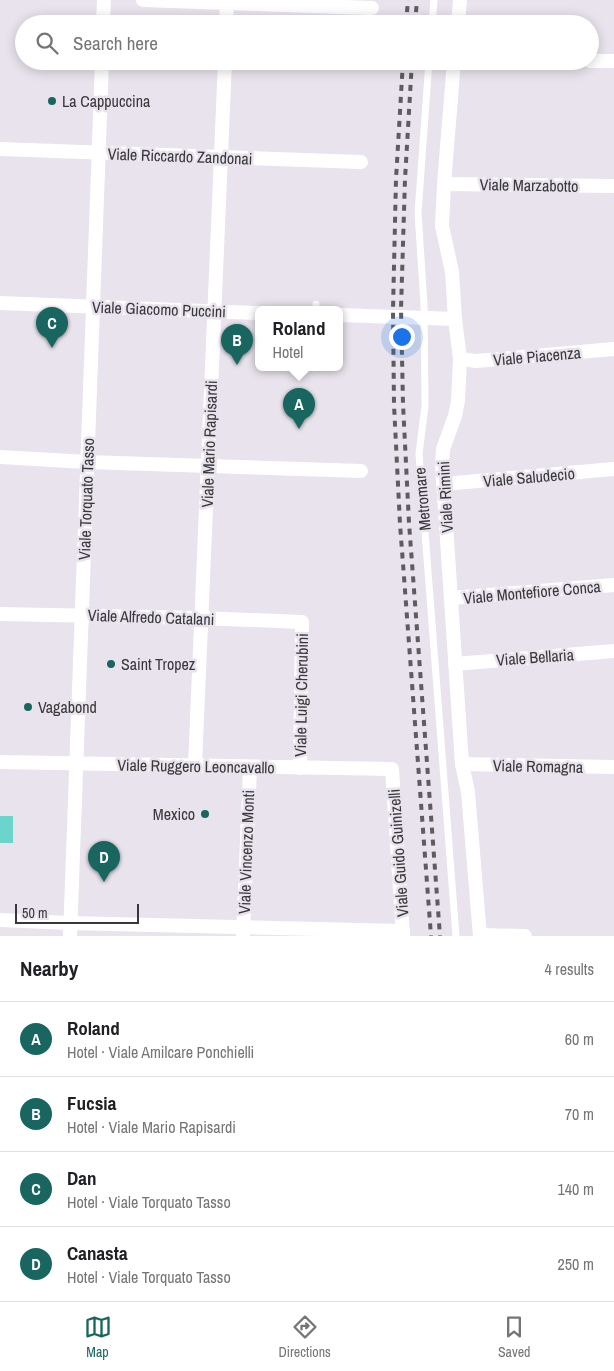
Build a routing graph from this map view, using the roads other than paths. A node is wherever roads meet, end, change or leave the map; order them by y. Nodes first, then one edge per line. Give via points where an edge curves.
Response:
1 (104, 0) edge
2 (143, 0) edge
3 (434, 0) edge
4 (460, 0) edge
5 (227, 2) edge
6 (372, 8) dead end
7 (103, 15) edge
8 (226, 15) edge
9 (433, 15) edge
10 (459, 15) edge
11 (599, 61) edge
12 (614, 62) edge
13 (102, 70) edge
14 (225, 70) edge
15 (427, 70) edge
16 (453, 70) edge
17 (0, 150) edge
18 (98, 153) junction
19 (221, 157) junction
20 (360, 162) dead end
21 (444, 184) junction
22 (614, 186) edge
23 (0, 303) edge
24 (93, 307) junction
25 (214, 311) junction
26 (255, 313) edge
27 (343, 315) edge
28 (455, 319) junction
29 (614, 349) edge
30 (460, 359) junction
31 (0, 457) edge
32 (87, 462) junction
33 (208, 466) junction
34 (614, 469) edge
35 (361, 471) dead end
36 (443, 484) junction
37 (614, 585) edge
38 (451, 598) junction
39 (0, 614) edge
40 (82, 615) junction
41 (201, 618) junction
42 (302, 622) joint
43 (614, 651) edge
44 (455, 664) junction
45 (0, 762) edge
46 (76, 764) junction
47 (462, 764) junction
48 (195, 766) junction
49 (614, 767) edge
50 (250, 768) junction
51 (300, 768) junction
52 (392, 769) joint
53 (0, 920) edge
54 (70, 930) edge
55 (243, 932) edge
56 (403, 933) edge
57 (480, 935) edge
58 (456, 936) edge
59 (525, 936) edge

1 - 7 street
2 - 5 street
3 - 9 lane
4 - 10 street
5 - 6 street
5 - 8 street
11 - 12 street
13 - 18 street, Viale Torquato Tasso
14 - 19 street, Viale Mario Rapisardi
15 - 58 lane, Metromare via 418,213 424,304 425,406 419,454
16 - 21 street, Viale Rimini
17 - 18 street, Viale Riccardo Zandonai
18 - 19 street, Viale Riccardo Zandonai
18 - 24 street, Viale Torquato Tasso
19 - 20 street, Viale Riccardo Zandonai
19 - 25 street, Viale Mario Rapisardi
21 - 22 street, Viale Marzabotto
21 - 28 street, Viale Rimini via 442,226 452,272
23 - 24 street, Viale Giacomo Puccini
24 - 25 street, Viale Giacomo Puccini
24 - 32 street, Viale Torquato Tasso
25 - 26 street, Viale Giacomo Puccini
25 - 33 street, Viale Mario Rapisardi
27 - 28 street
28 - 30 street, Viale Rimini
29 - 30 street, Viale Piacenza via 476,361
30 - 36 street, Viale Rimini via 458,400 443,449
31 - 32 street
32 - 33 street
32 - 40 street, Viale Torquato Tasso
33 - 35 street
33 - 41 street, Viale Mario Rapisardi
34 - 36 street, Viale Saludecio
36 - 38 street, Viale Rimini
37 - 38 street, Viale Montefiore Conca
38 - 44 street, Viale Rimini
39 - 40 street, Viale Alfredo Catalani
40 - 41 street, Viale Alfredo Catalani
40 - 46 street, Viale Torquato Tasso
41 - 42 street, Viale Alfredo Catalani
41 - 48 street, Viale Mario Rapisardi
42 - 51 street, Viale Luigi Cherubini
43 - 44 street, Viale Bellaria
44 - 47 street, Viale Rimini
45 - 46 street, Viale Ruggero Leoncavallo
46 - 48 street, Viale Ruggero Leoncavallo
46 - 54 street, Viale Torquato Tasso
47 - 49 street, Viale Romagna
47 - 57 street, Viale Rimini via 468,792
48 - 50 street, Viale Ruggero Leoncavallo
50 - 51 street, Viale Ruggero Leoncavallo
50 - 55 street, Viale Vincenzo Monti
51 - 52 street, Viale Ruggero Leoncavallo
52 - 56 street, Viale Guido Guinizelli
53 - 54 street
54 - 55 street
55 - 56 street
57 - 59 street

